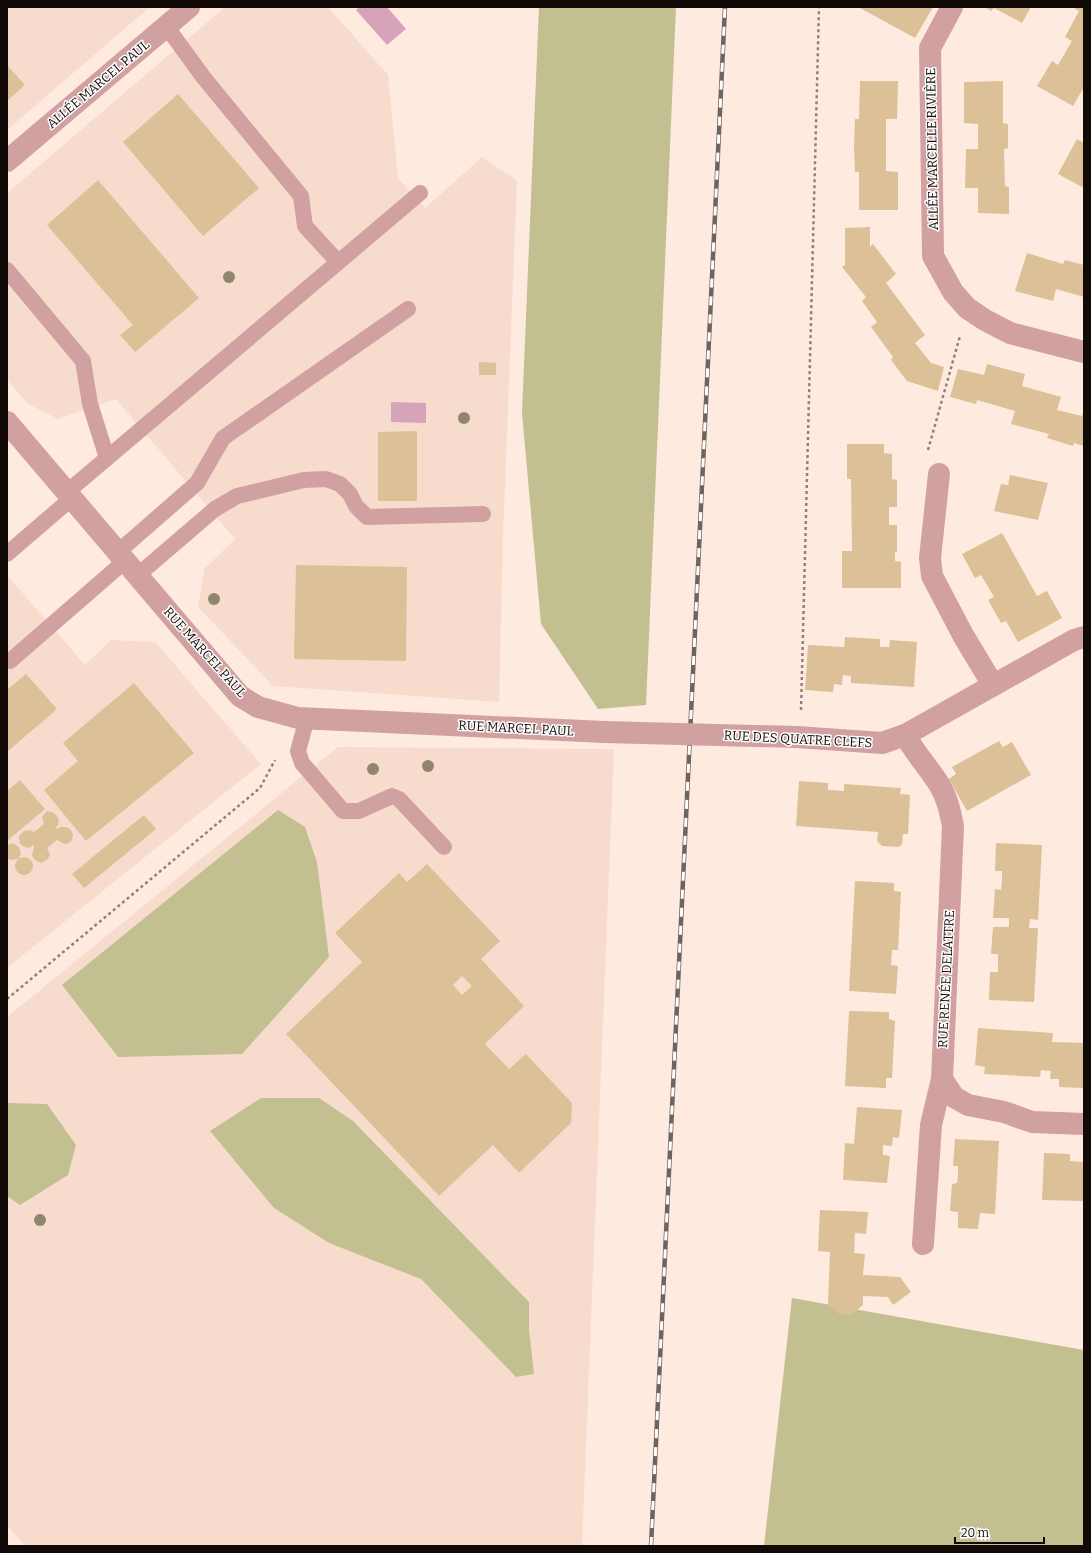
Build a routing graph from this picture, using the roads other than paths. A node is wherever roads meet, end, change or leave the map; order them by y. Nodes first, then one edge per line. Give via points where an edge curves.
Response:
1 (189, 7) edge
2 (952, 7) edge
3 (166, 26) junction
4 (7, 161) edge
5 (420, 193) dead end
6 (338, 262) junction
7 (7, 270) edge
8 (408, 309) dead end
9 (1084, 352) edge
10 (7, 422) edge
11 (107, 458) junction
12 (939, 474) road end
13 (69, 495) junction
14 (483, 514) dead end
15 (7, 554) edge
16 (127, 563) junction
17 (1084, 637) edge
18 (10, 661) dead end
19 (993, 685) junction
20 (307, 718) junction
21 (604, 732) joint
22 (905, 736) junction
23 (444, 847) dead end
24 (942, 1079) junction
25 (1084, 1124) edge
26 (923, 1244) dead end

1 - 3 street, ALLÉE MARCEL PAUL
2 - 9 street, ALLÉE MARCELLE RIVIÈRE via 930,48 933,256 953,292 967,308 985,320 1010,333
3 - 4 street, ALLÉE MARCEL PAUL
3 - 6 lane via 204,78 301,196 305,226
5 - 6 lane
6 - 11 lane
7 - 11 lane via 84,362 90,404
8 - 16 lane via 223,438 197,483
10 - 13 street, RUE MARCEL PAUL
11 - 13 lane
12 - 19 street via 930,558 932,576
13 - 15 lane
13 - 16 street, RUE MARCEL PAUL
14 - 16 lane via 367,517 340,484 326,479 304,480 237,496
16 - 18 lane
16 - 20 street, RUE MARCEL PAUL via 240,696 258,707
17 - 19 street, RUE DES QUATRE CLEFS via 1074,640
19 - 22 street, RUE DES QUATRE CLEFS
20 - 21 street, RUE MARCEL PAUL
20 - 23 lane via 298,752 302,763 343,811 359,811 392,796 400,799
21 - 22 street, RUE DES QUATRE CLEFS, bridge via 799,737 882,743
22 - 24 street, RUE RENÉE DELATTRE via 940,785 948,803 953,826
24 - 25 street via 954,1097 968,1104 1004,1112 1032,1122
24 - 26 street, RUE RENÉE DELATTRE via 931,1125

